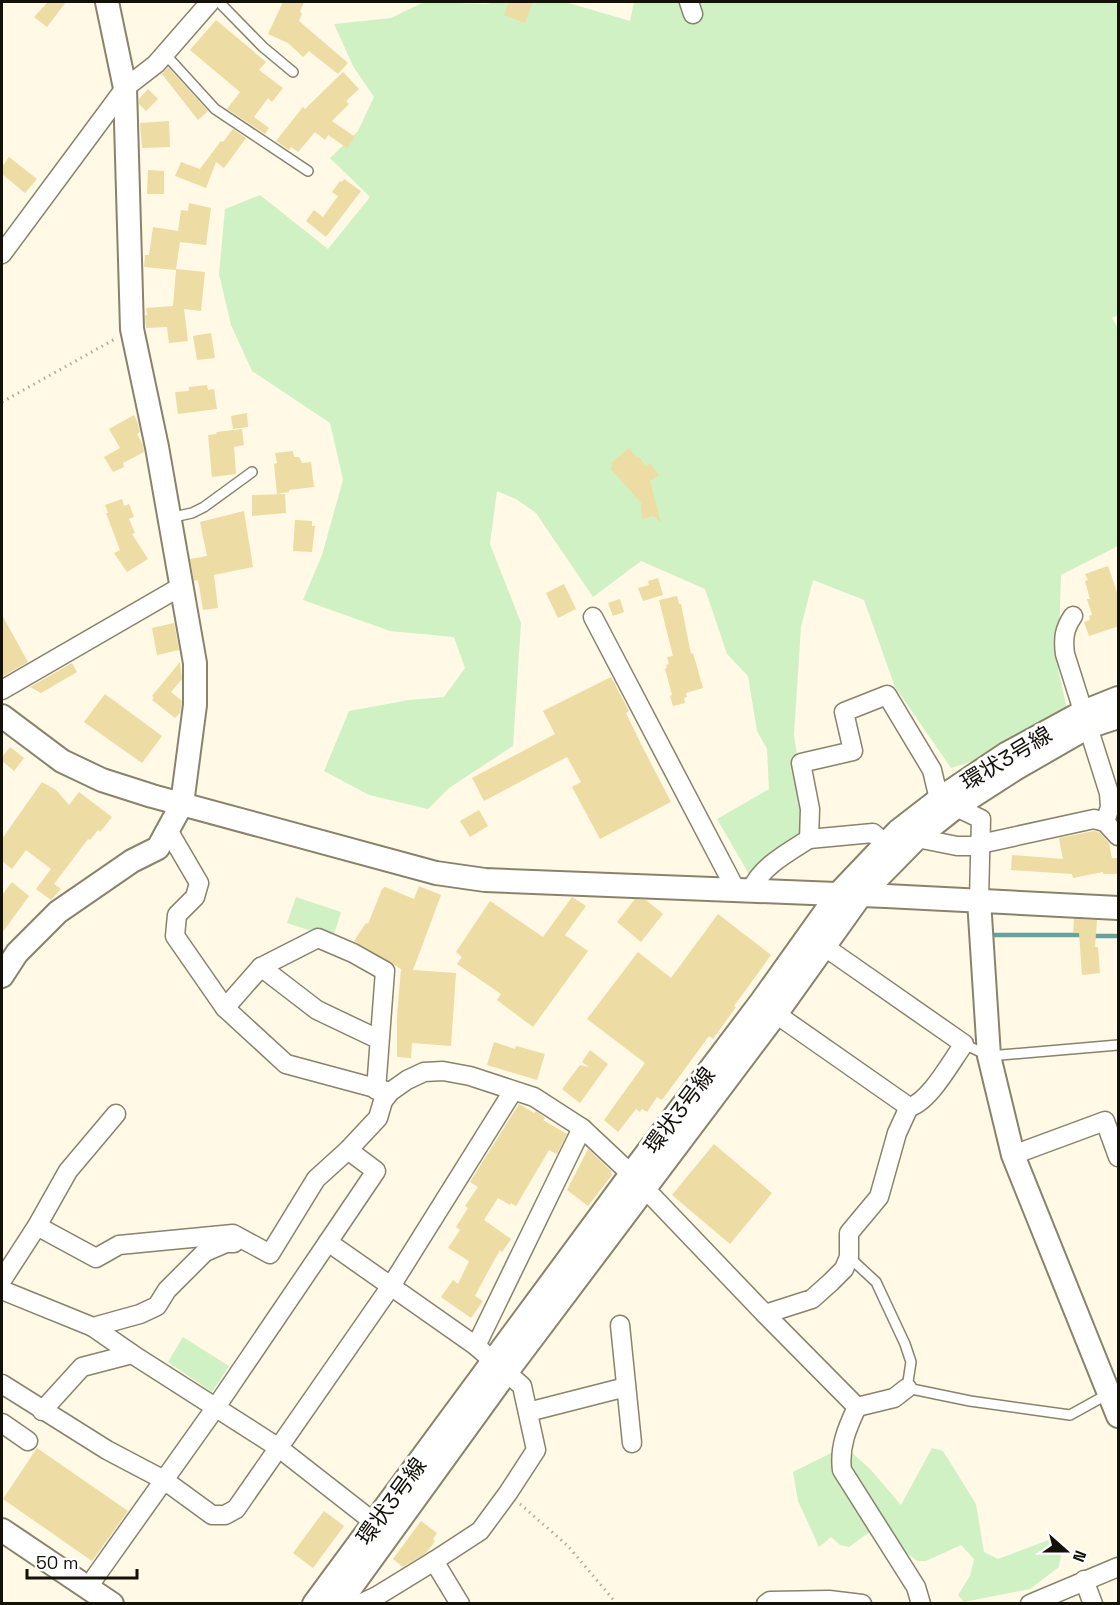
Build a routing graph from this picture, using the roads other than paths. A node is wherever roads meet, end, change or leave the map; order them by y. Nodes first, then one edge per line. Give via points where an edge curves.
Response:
1 (106, 2) edge
2 (210, 2) edge
3 (219, 2) edge
4 (165, 54) junction
5 (293, 72) dead end
6 (125, 88) junction
7 (308, 171) dead end
8 (2, 254) edge
9 (252, 472) dead end
10 (168, 518) junction
11 (180, 587) junction
12 (593, 616) dead end
13 (1073, 616) dead end
14 (2, 690) edge
15 (1119, 698) edge
16 (2, 716) edge
17 (1119, 717) edge
18 (1086, 719) junction
19 (949, 802) junction
20 (182, 804) junction
21 (1105, 822) junction
22 (168, 830) junction
23 (1119, 836) edge
24 (916, 838) junction
25 (809, 839) junction
26 (885, 844) junction
27 (980, 844) junction
28 (743, 890) junction
29 (838, 894) junction
30 (861, 895) junction
31 (979, 900) junction
32 (1119, 908) edge
33 (825, 946) junction
34 (261, 967) junction
35 (2, 976) edge
36 (225, 1008) junction
37 (776, 1014) junction
38 (378, 1039) junction
39 (964, 1044) junction
40 (1119, 1045) edge
41 (989, 1056) junction
42 (383, 1091) junction
43 (513, 1091) junction
44 (909, 1107) junction
45 (116, 1114) dead end
46 (582, 1128) junction
47 (348, 1150) junction
48 (1013, 1155) junction
49 (1119, 1157) edge
50 (637, 1181) junction
51 (37, 1226) junction
52 (328, 1242) junction
53 (251, 1243) junction
54 (849, 1257) junction
55 (2, 1280) edge
56 (391, 1286) junction
57 (2, 1290) edge
58 (765, 1314) junction
59 (620, 1325) dead end
60 (93, 1327) junction
61 (476, 1346) junction
62 (132, 1354) junction
63 (500, 1367) junction
64 (2, 1384) edge
65 (626, 1387) junction
66 (907, 1388) junction
67 (1115, 1401) edge
68 (216, 1407) junction
69 (857, 1407) junction
70 (42, 1411) junction
71 (528, 1412) junction
72 (2, 1423) edge
73 (28, 1441) dead end
74 (632, 1443) dead end
75 (279, 1448) junction
76 (164, 1480) junction
77 (375, 1523) junction
78 (2, 1530) edge
79 (434, 1561) junction
80 (1119, 1567) edge
81 (1084, 1580) junction
82 (88, 1587) junction
83 (340, 1600) edge
84 (805, 1602) edge
85 (112, 1604) edge
86 (460, 1604) edge
87 (766, 1604) edge
88 (862, 1604) edge
89 (921, 1604) edge
90 (1030, 1604) edge
91 (1093, 1604) edge

1 - 6 street
2 - 4 street
3 - 5 lane via 279,68
4 - 6 street
4 - 7 lane via 215,110
6 - 8 street
6 - 10 street via 132,329
9 - 10 lane via 204,507
10 - 11 street
11 - 14 street
11 - 20 street via 195,663 195,705
12 - 28 street
13 - 18 street via 1063,640
15 - 18 street, 環状3号線
16 - 20 street via 62,761 102,780
17 - 18 street, 環状3号線
18 - 19 street, 環状3号線 via 1015,769
18 - 21 street via 1109,793
19 - 24 street, 環状3号線
19 - 25 street via 937,791 932,770 886,695 844,712 853,752 801,763 810,809
19 - 26 street, 環状3号線 via 898,831
19 - 27 street via 981,819
20 - 22 street
20 - 28 street via 436,873 485,880
21 - 23 street
21 - 27 street via 1095,819
22 - 35 street via 158,848 132,861 58,912 17,953
22 - 36 street via 199,883 195,897 177,915 175,936
24 - 27 street via 957,846
24 - 30 street, 環状3号線
25 - 26 street via 873,833
25 - 28 street via 770,865
26 - 29 street, 環状3号線
27 - 31 street
28 - 29 street
29 - 30 street
29 - 50 street, 環状3号線
30 - 31 street
30 - 33 street, 環状3号線
31 - 32 street
31 - 41 street
33 - 37 street, 環状3号線
33 - 39 street
34 - 36 street
34 - 38 street via 317,1010
34 - 38 street via 318,938 385,971
36 - 42 street via 286,1064
37 - 44 street
37 - 50 street, 環状3号線
38 - 42 street
39 - 41 lane
39 - 44 street via 927,1095
40 - 41 lane
41 - 48 street
42 - 43 street via 424,1072 443,1071
42 - 47 street via 378,1118
43 - 46 street via 534,1097
43 - 56 street
44 - 54 street via 897,1133 879,1197 849,1233
45 - 51 street via 68,1171
46 - 50 street
46 - 61 street
47 - 52 street via 376,1170
47 - 53 street via 316,1179 270,1254
48 - 49 street via 1104,1121
48 - 67 street
50 - 58 street
50 - 63 street, 環状3号線
51 - 53 street via 96,1258 119,1245 233,1234
51 - 55 street
52 - 56 street
52 - 68 street
53 - 60 street via 226,1243 205,1252 167,1290 157,1306
54 - 58 street via 844,1269 812,1299
54 - 66 lane via 876,1282 905,1344 911,1362
56 - 61 street
56 - 75 street
57 - 60 street
58 - 69 street
59 - 65 street
60 - 62 street
61 - 63 street
62 - 68 street
62 - 70 street via 82,1367
63 - 71 street via 522,1386
63 - 77 street, 環状3号線
63 - 83 street, 環状3号線
64 - 70 street
65 - 71 street
65 - 74 street
66 - 67 lane via 1070,1415
66 - 69 street via 894,1398
68 - 75 street
68 - 76 street
69 - 89 street via 844,1439 842,1470 916,1587
70 - 76 street
71 - 79 street via 536,1450 480,1531
72 - 73 street
75 - 76 street via 236,1509 225,1515 212,1515
75 - 77 street
76 - 82 street
77 - 83 street, 環状3号線
78 - 82 street
79 - 83 street via 377,1596
79 - 86 street
80 - 81 street
81 - 90 street
81 - 91 street
82 - 85 street
84 - 87 street
84 - 88 street

